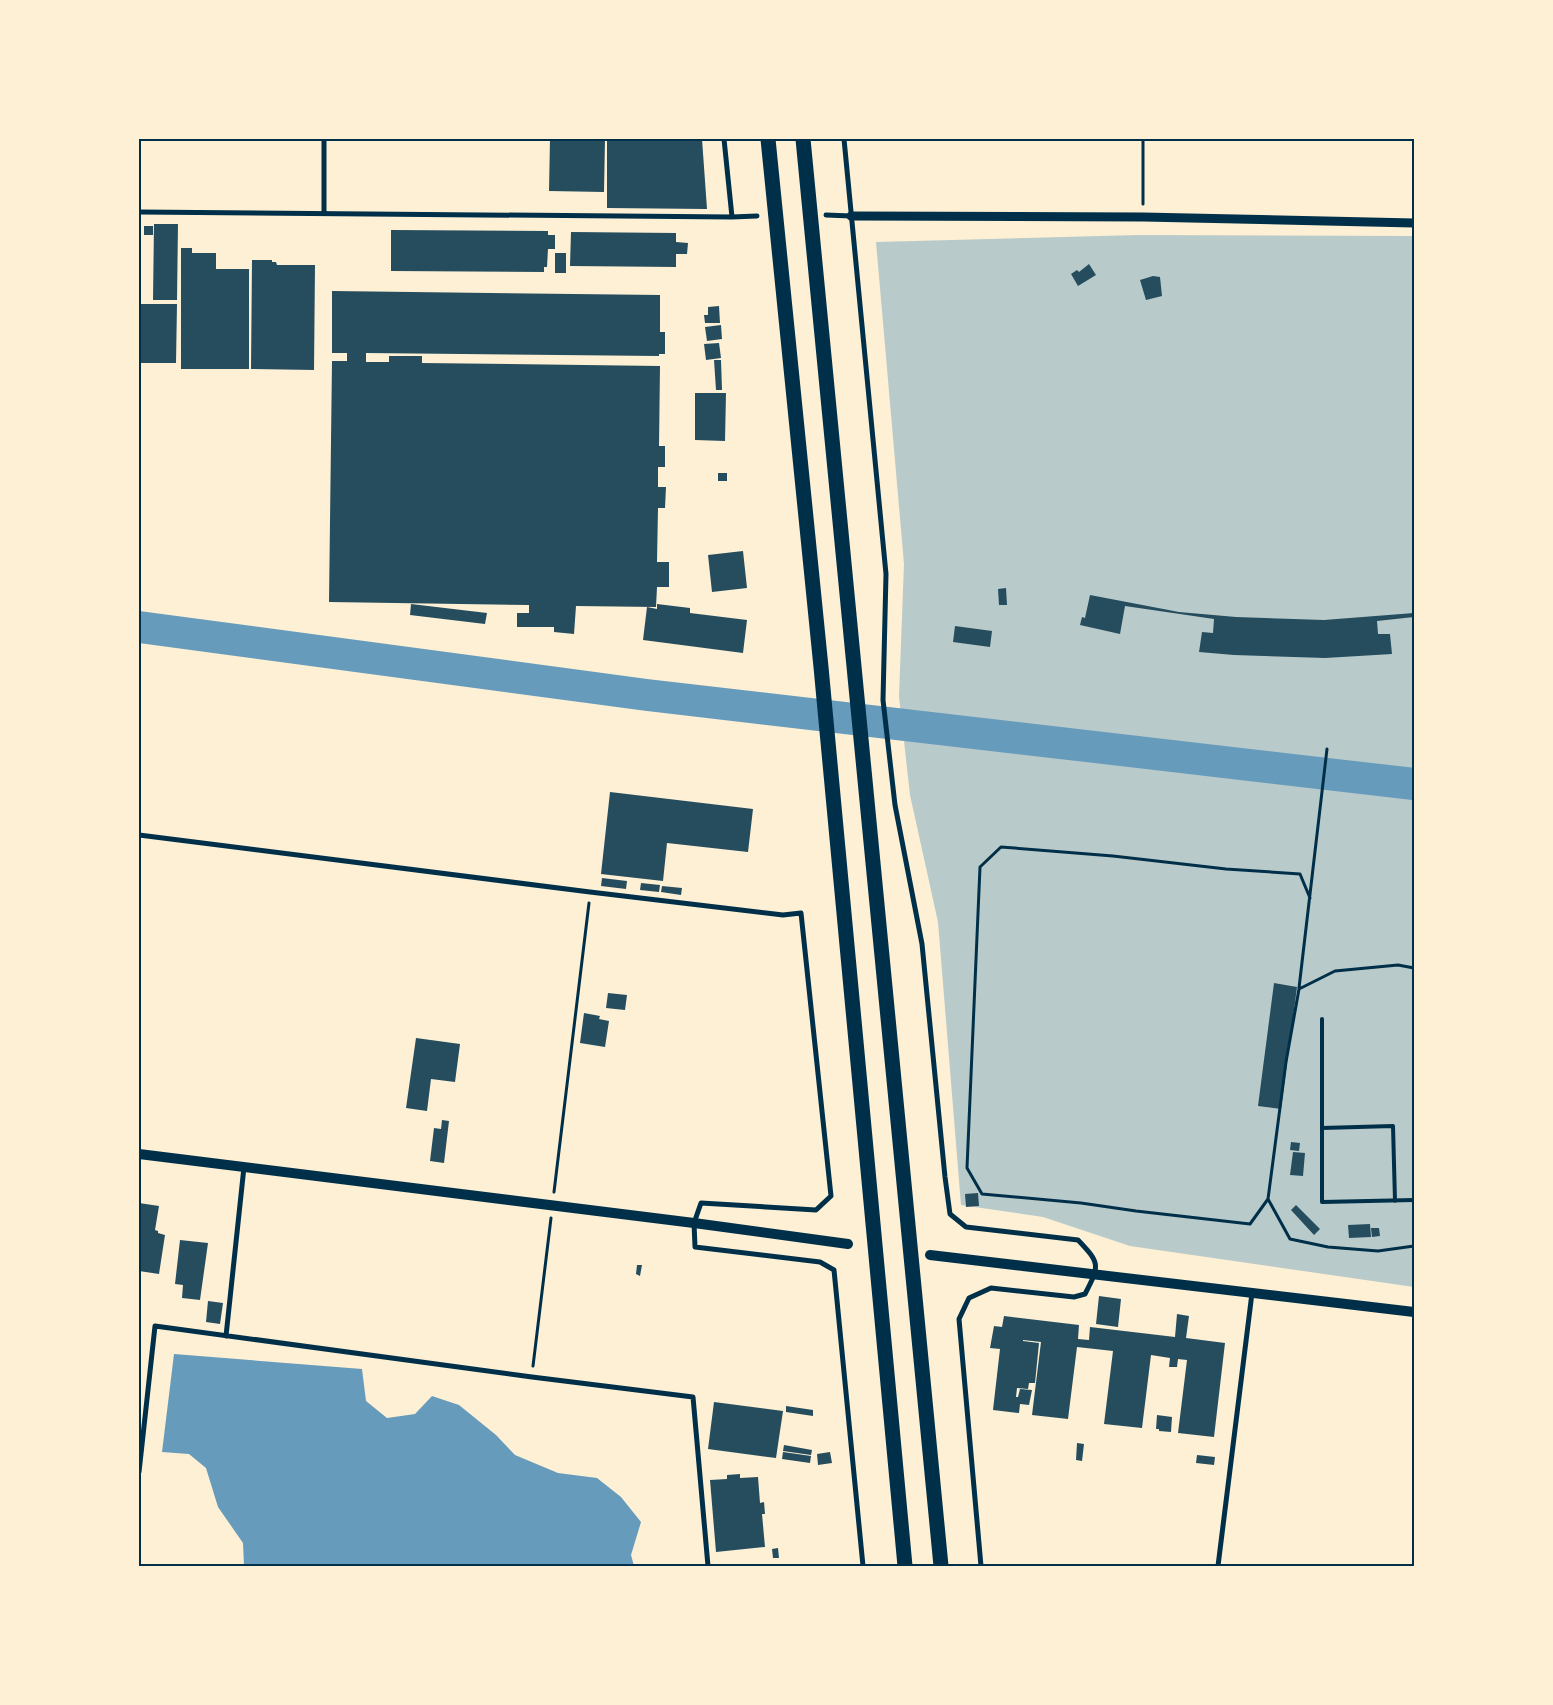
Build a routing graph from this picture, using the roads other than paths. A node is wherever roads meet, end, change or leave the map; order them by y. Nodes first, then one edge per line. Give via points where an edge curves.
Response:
1 (324, 139) edge
2 (724, 139) edge
3 (768, 139) edge
4 (803, 139) edge
5 (844, 139) edge
6 (139, 212) edge
7 (324, 214) junction
8 (826, 215) dead end
9 (757, 216) dead end
10 (851, 216) junction
11 (732, 217) junction
12 (1414, 223) edge
13 (139, 835) edge
14 (1322, 1019) dead end
15 (1322, 1128) junction
16 (139, 1154) edge
17 (244, 1167) junction
18 (1414, 1200) edge
19 (1395, 1201) junction
20 (694, 1223) junction
21 (848, 1244) dead end
22 (930, 1255) dead end
23 (1096, 1273) junction
24 (1252, 1293) junction
25 (1414, 1312) edge
26 (226, 1336) junction
27 (139, 1472) edge
28 (708, 1566) edge
29 (863, 1566) edge
30 (905, 1566) edge
31 (941, 1566) edge
32 (981, 1566) edge
33 (1218, 1566) edge

1 - 7 street
2 - 11 street
3 - 30 highway
4 - 31 highway
5 - 10 street
6 - 7 street
7 - 11 street
8 - 10 street
9 - 11 street
10 - 12 street via 1143,217
10 - 23 street via 886,574 883,700 895,805 922,944 950,1214 966,1227 1078,1240 1094,1257
13 - 20 street via 783,915 801,913 831,1196 816,1210 701,1203
14 - 15 lane
15 - 19 lane via 1393,1126
15 - 19 lane via 1322,1202
16 - 17 main road
17 - 20 main road
17 - 26 street
18 - 19 lane
20 - 21 main road
20 - 29 street via 695,1247 820,1262 834,1270
22 - 23 main road
23 - 24 main road
23 - 32 street via 1086,1294 1074,1298 991,1288 969,1298 959,1319
24 - 25 main road
24 - 33 street
26 - 27 street via 155,1326
26 - 28 street via 693,1397

